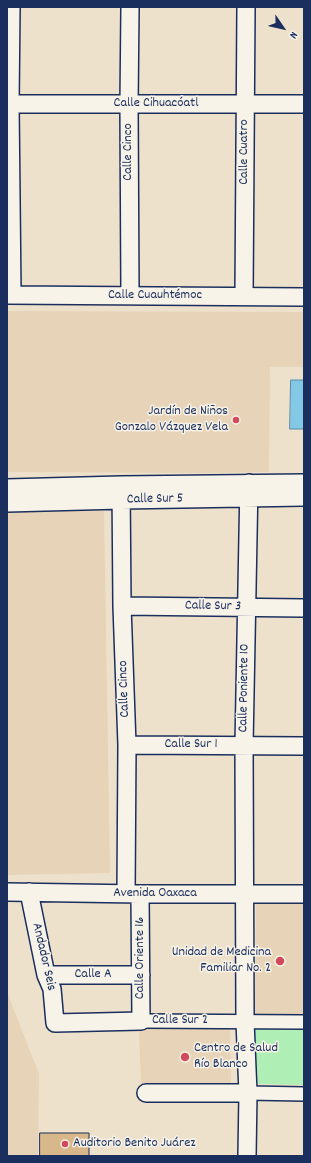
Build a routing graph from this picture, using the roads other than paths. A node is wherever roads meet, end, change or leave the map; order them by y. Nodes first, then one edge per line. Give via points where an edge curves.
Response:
1 (11, 7) edge
2 (130, 7) edge
3 (246, 7) edge
4 (9, 104) edge
5 (245, 104) junction
6 (304, 104) edge
7 (129, 105) junction
8 (9, 295) edge
9 (130, 296) junction
10 (244, 296) junction
11 (304, 297) edge
12 (304, 483) edge
13 (7, 488) edge
14 (249, 491) junction
15 (121, 492) junction
16 (304, 497) edge
17 (7, 503) edge
18 (122, 606) junction
19 (247, 607) junction
20 (304, 608) edge
21 (127, 745) junction
22 (244, 746) junction
23 (304, 746) edge
24 (7, 892) edge
25 (29, 892) junction
26 (133, 894) junction
27 (244, 894) junction
28 (304, 894) edge
29 (46, 975) junction
30 (141, 975) junction
31 (141, 1021) junction
32 (245, 1021) junction
33 (304, 1022) edge
34 (55, 1023) joint
35 (146, 1092) dead end
36 (248, 1093) junction
37 (304, 1094) edge
38 (247, 1156) edge

1 - 4 street
2 - 7 street, Calle Cinco
3 - 5 street, Calle Cuatro
4 - 7 street, Calle Cihuacóatl
4 - 8 street
5 - 6 street, Calle Cihuacóatl
5 - 7 street, Calle Cihuacóatl
5 - 10 street, Calle Cuatro
7 - 9 street, Calle Cinco
8 - 9 street, Calle Cuauhtémoc
9 - 10 street, Calle Cuauhtémoc
10 - 11 street, Calle Cuauhtémoc
12 - 14 street, Calle Sur 5
13 - 15 street, Calle Sur 5
14 - 15 street, Calle Sur 5
14 - 16 street, Calle Sur 5
14 - 19 street, Calle Poniente 10
15 - 17 street, Calle Sur 5
15 - 18 street, Calle Cinco
18 - 19 street, Calle Sur 3
18 - 21 street, Calle Cinco
19 - 20 street, Calle Sur 3
19 - 22 street, Calle Poniente 10
21 - 22 street, Calle Sur 1
21 - 26 street, Calle Cinco
22 - 23 street, Calle Sur 1
22 - 27 street, Calle Poniente 10
24 - 25 street, Avenida Oaxaca
25 - 26 street, Avenida Oaxaca
25 - 29 street, Andador Seis
26 - 27 street, Avenida Oaxaca
26 - 30 street, Calle Oriente 16
27 - 28 street, Avenida Oaxaca
27 - 32 street, Calle Poniente 10
29 - 30 street, Calle A
29 - 34 street, Andador Seis via 52,989
30 - 31 street, Calle Oriente 16
31 - 32 street, Calle Sur 2
31 - 34 street, Calle Sur 2
32 - 33 street, Calle Sur 2
32 - 36 street, Calle Poniente 10
35 - 36 street
36 - 37 street
36 - 38 street, Calle Poniente 10

